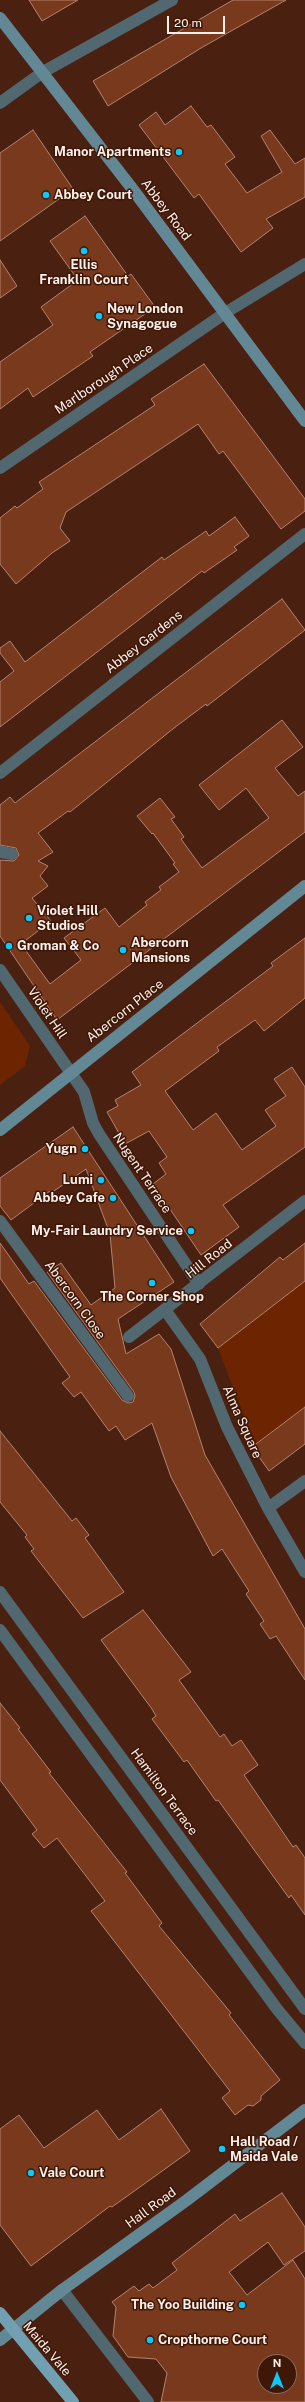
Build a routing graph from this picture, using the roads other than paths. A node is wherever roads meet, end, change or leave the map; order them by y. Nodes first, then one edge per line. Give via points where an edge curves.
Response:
1 (172, 0) edge
2 (0, 18) edge
3 (43, 72) junction
4 (0, 103) edge
5 (305, 264) edge
6 (225, 313) junction
7 (305, 421) edge
8 (0, 468) edge
9 (305, 534) edge
10 (0, 773) edge
11 (305, 886) edge
12 (0, 970) edge
13 (70, 1072) junction
14 (0, 1130) edge
15 (305, 1201) edge
16 (0, 1221) edge
17 (199, 1284) junction
18 (167, 1309) junction
19 (129, 1337) dead end
20 (128, 1396) dead end
21 (305, 1481) edge
22 (268, 1508) junction
23 (305, 1572) edge
24 (0, 1592) edge
25 (0, 1630) edge
26 (305, 2009) edge
27 (305, 2043) edge
28 (305, 2110) edge
29 (62, 2290) junction
30 (0, 2313) edge
31 (13, 2330) junction
32 (0, 2340) edge
33 (73, 2402) edge
34 (148, 2402) edge

1 - 3 street
2 - 3 street, Abbey Road
3 - 4 street
3 - 6 street, Abbey Road
5 - 6 street, Marlborough Place
6 - 7 street, Abbey Road
6 - 8 street, Marlborough Place
9 - 10 street, Abbey Gardens
11 - 13 street, Abercorn Place
12 - 13 street, Violet Hill
13 - 14 street, Abercorn Place
13 - 17 street, Nugent Terrace via 84,1092 99,1134
15 - 17 street, Hill Road
16 - 20 street, Abercorn Close
17 - 18 street, Hill Road
18 - 19 street, Hill Road
18 - 22 street, Alma Square via 200,1358 227,1427
21 - 22 street
22 - 23 street, Alma Square
24 - 26 street, Hamilton Terrace
25 - 27 street via 277,2009
28 - 29 street, Hall Road via 187,2200
29 - 31 street, Hall Road
29 - 34 street
30 - 31 main road, Maida Vale
31 - 32 street, Hall Road
31 - 33 main road, Maida Vale

